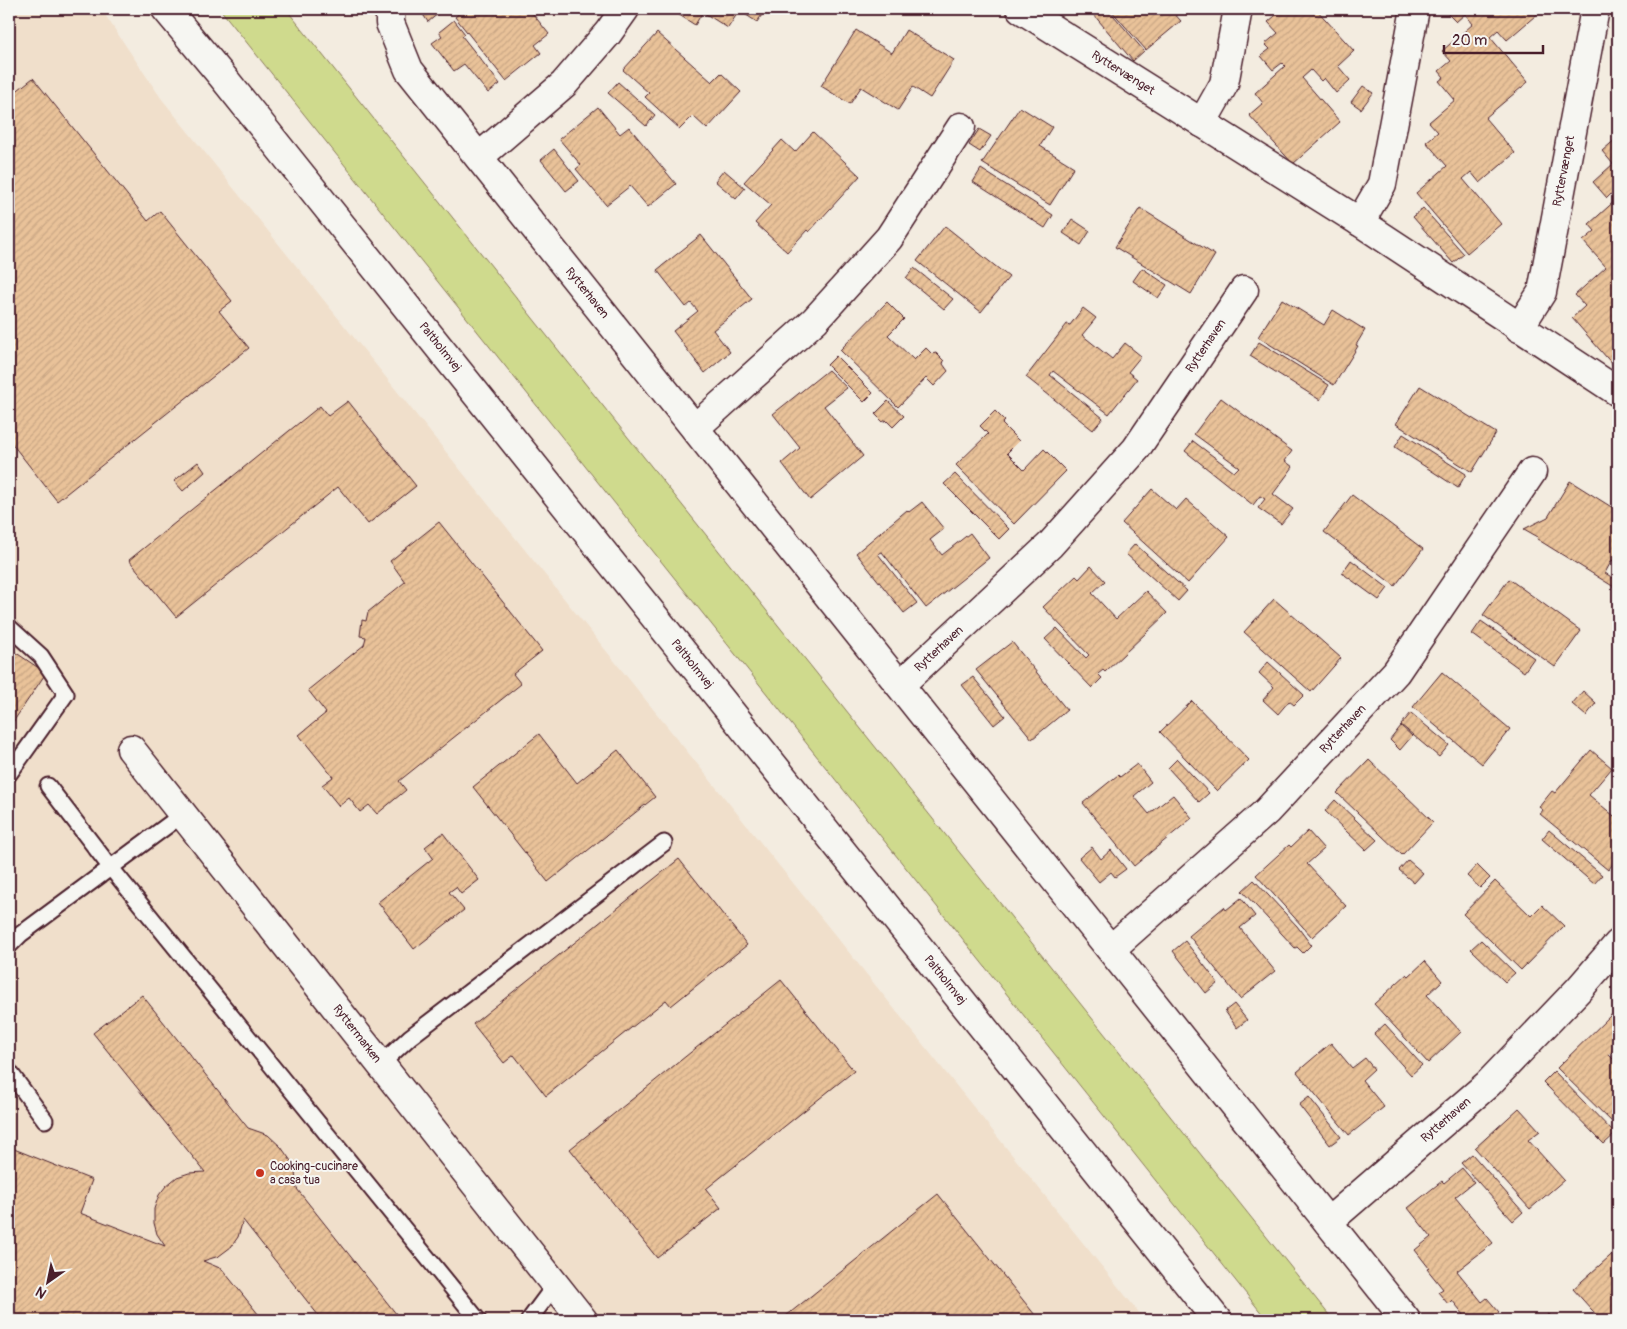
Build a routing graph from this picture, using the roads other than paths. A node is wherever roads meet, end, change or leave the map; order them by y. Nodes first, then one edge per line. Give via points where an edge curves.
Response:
1 (166, 9) edge
2 (390, 9) edge
3 (625, 9) edge
4 (1238, 9) edge
5 (1415, 9) edge
6 (1595, 9) edge
7 (1038, 13) edge
8 (1202, 123) junction
9 (961, 127) dead end
10 (479, 158) junction
11 (1360, 222) junction
12 (1244, 290) dead end
13 (1519, 328) junction
14 (1618, 392) edge
15 (695, 428) junction
16 (1532, 472) dead end
17 (9, 627) edge
18 (900, 685) junction
19 (131, 749) dead end
20 (9, 774) edge
21 (48, 786) dead end
22 (183, 814) junction
23 (664, 843) dead end
24 (110, 868) junction
25 (1618, 944) edge
26 (9, 946) edge
27 (1111, 949) junction
28 (380, 1064) junction
29 (9, 1071) edge
30 (45, 1120) dead end
31 (1328, 1222) junction
32 (555, 1285) junction
33 (478, 1320) edge
34 (530, 1320) edge
35 (583, 1320) edge
36 (1217, 1320) edge
37 (1406, 1320) edge

1 - 36 street, Paltholmvej via 229,83
2 - 10 street, Rytterhaven via 390,23 409,70
3 - 10 street via 564,84
4 - 8 street via 1224,84
5 - 11 street via 1382,184
6 - 13 street, Ryttervænget via 1542,292
7 - 8 street, Ryttervænget
8 - 11 street, Ryttervænget
9 - 15 street via 890,238 815,320
10 - 15 street, Rytterhaven
11 - 13 street, Ryttervænget
12 - 18 street, Rytterhaven via 1136,449 1050,545
13 - 14 street, Ryttervænget
15 - 18 street, Rytterhaven
16 - 27 street, Rytterhaven via 1396,672 1267,811
17 - 20 lane via 41,656 66,694
18 - 27 street, Rytterhaven
19 - 22 street, Ryttermarken
21 - 24 lane
22 - 24 lane
22 - 28 street, Ryttermarken
23 - 28 lane via 410,1037
24 - 26 lane
24 - 33 lane
25 - 31 street, Rytterhaven via 1488,1084
27 - 31 street, Rytterhaven
28 - 32 street, Ryttermarken
29 - 30 lane
31 - 37 street, Rytterhaven
32 - 34 lane
32 - 35 street, Ryttermarken

